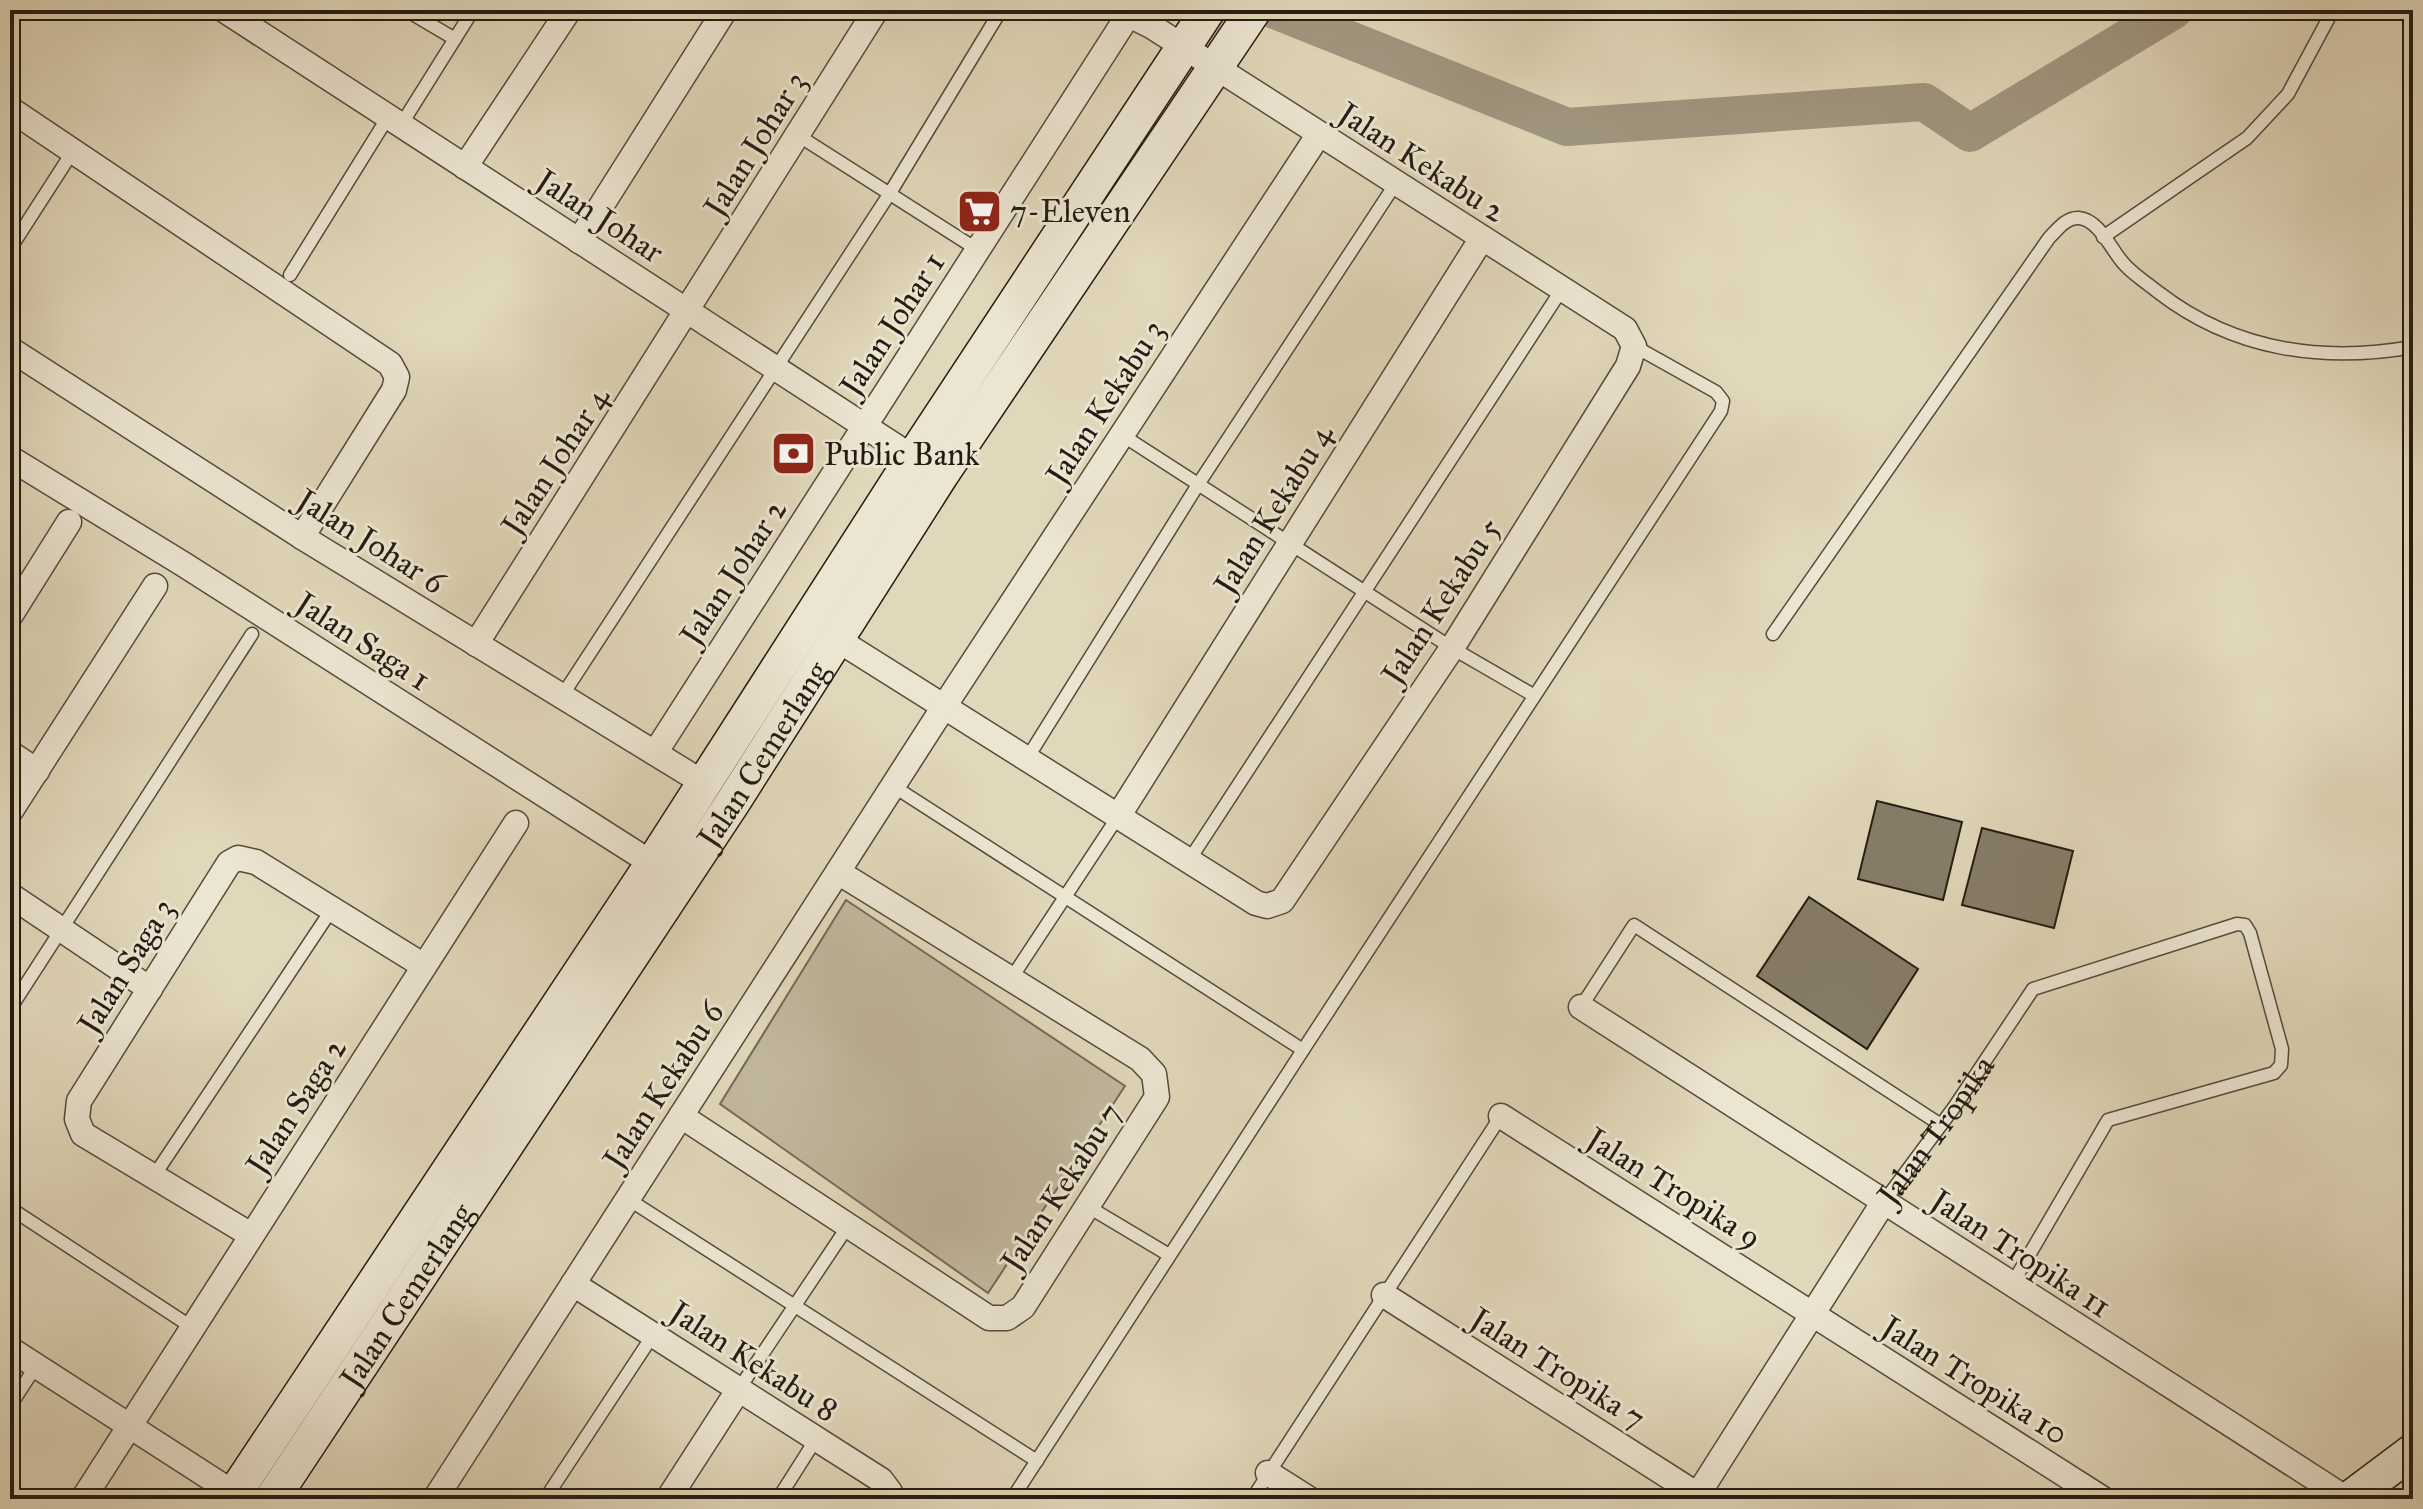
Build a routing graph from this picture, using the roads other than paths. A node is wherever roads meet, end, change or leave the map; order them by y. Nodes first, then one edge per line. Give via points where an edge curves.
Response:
1 (224, 10) edge
2 (406, 10) edge
3 (473, 10) edge
4 (569, 10) edge
5 (725, 10) edge
6 (876, 10) edge
7 (1001, 10) edge
8 (1254, 10) edge
9 (2333, 10) edge
10 (1124, 12) edge
11 (1196, 30) edge
12 (455, 39) junction
13 (1223, 59) junction
14 (10, 109) edge
15 (394, 121) junction
16 (1319, 134) junction
17 (799, 136) junction
18 (73, 151) junction
19 (465, 167) junction
20 (1396, 183) junction
21 (890, 193) junction
22 (14, 232) edge
23 (2103, 237) junction
24 (1482, 238) junction
25 (579, 241) junction
26 (10, 249) edge
27 (978, 250) junction
28 (290, 275) dead end
29 (1562, 289) junction
30 (688, 312) junction
31 (1629, 338) junction
32 (2413, 347) edge
33 (10, 349) edge
34 (775, 368) junction
35 (865, 426) junction
36 (1122, 435) junction
37 (10, 458) edge
38 (913, 458) junction
39 (941, 475) junction
40 (1199, 483) junction
41 (69, 522) dead end
42 (302, 537) junction
43 (1290, 542) junction
44 (155, 586) dead end
45 (1367, 592) junction
46 (10, 616) edge
47 (252, 634) dead end
48 (1773, 634) dead end
49 (838, 640) junction
50 (476, 644) junction
51 (1452, 648) junction
52 (1533, 695) junction
53 (562, 696) junction
54 (945, 705) junction
55 (10, 753) edge
56 (655, 753) junction
57 (1028, 757) junction
58 (37, 771) junction
59 (702, 782) junction
60 (893, 786) junction
61 (10, 812) edge
62 (1119, 815) junction
63 (516, 823) dead end
64 (1188, 863) junction
65 (666, 872) junction
66 (838, 872) junction
67 (10, 895) edge
68 (1064, 898) junction
69 (332, 909) junction
70 (62, 929) junction
71 (424, 966) junction
72 (1011, 979) junction
73 (150, 989) junction
74 (1581, 1007) joint
75 (10, 1009) edge
76 (1303, 1050) junction
77 (681, 1116) junction
78 (1501, 1116) joint
79 (1941, 1125) junction
80 (154, 1176) junction
81 (628, 1199) junction
82 (1883, 1203) junction
83 (1087, 1206) junction
84 (10, 1208) edge
85 (848, 1226) junction
86 (251, 1235) junction
87 (1169, 1255) junction
88 (573, 1284) junction
89 (2011, 1286) junction
90 (1384, 1295) junction
91 (797, 1307) junction
92 (1813, 1314) junction
93 (193, 1328) junction
94 (653, 1335) junction
95 (10, 1349) edge
96 (36, 1366) junction
97 (739, 1389) junction
98 (10, 1406) edge
99 (131, 1426) junction
100 (816, 1439) junction
101 (2413, 1451) edge
102 (1037, 1461) junction
103 (1268, 1473) junction
104 (236, 1497) edge
105 (1699, 1498) edge
106 (83, 1499) edge
107 (272, 1499) edge
108 (435, 1499) edge
109 (545, 1499) edge
110 (668, 1499) edge
111 (778, 1499) edge
112 (888, 1499) edge
113 (1012, 1499) edge
114 (1252, 1499) edge
115 (1309, 1499) edge
116 (2103, 1499) edge
117 (2348, 1499) edge

1 - 15 street, Jalan Johar
2 - 12 lane
3 - 12 lane
4 - 19 street
5 - 25 street
6 - 17 street, Jalan Johar 3
7 - 21 lane
8 - 13 main road, Jalan Cemerlang
9 - 23 lane via 2288,94 2247,138
10 - 11 street, Jalan Johar 1
10 - 27 street, Jalan Johar 1
11 - 13 street, Jalan Kekabu 2
11 - 38 main road, Jalan Cemerlang
12 - 15 lane
13 - 16 street, Jalan Kekabu 2
13 - 39 main road, Jalan Cemerlang
14 - 18 street
15 - 19 street, Jalan Johar
15 - 28 lane
16 - 20 street, Jalan Kekabu 2
16 - 36 street, Jalan Kekabu 3
17 - 21 lane
17 - 30 street, Jalan Johar 3
18 - 22 lane
18 - 42 street via 390,364 397,377 394,390
19 - 25 street, Jalan Johar
20 - 24 street, Jalan Kekabu 2
20 - 40 lane
21 - 27 lane
21 - 34 lane
22 - 26 lane
23 - 32 lane via 2126,267 2177,307 2237,338 2293,352 2377,353
23 - 48 lane via 2079,218 2065,221 2049,238
24 - 29 street, Jalan Kekabu 2
24 - 43 street, Jalan Kekabu 4
25 - 30 street, Jalan Johar
27 - 35 street, Jalan Johar 1
29 - 31 street, Jalan Kekabu 2
29 - 45 lane
30 - 34 street, Jalan Johar
30 - 50 street, Jalan Johar 4
31 - 51 street, Jalan Kekabu 5 via 1628,366
31 - 52 lane via 1716,392 1723,401 1721,411
33 - 42 street, Jalan Johar 6
34 - 35 street, Jalan Johar
34 - 53 lane
35 - 38 street, Jalan Johar
35 - 56 street, Jalan Johar 2
36 - 40 lane
36 - 54 street, Jalan Kekabu 3
37 - 65 street, Jalan Saga 1
38 - 39 street, Jalan Johar
38 - 59 main road, Jalan Cemerlang
39 - 49 main road, Jalan Cemerlang
40 - 43 lane
40 - 57 lane
41 - 46 street
42 - 50 street, Jalan Johar 6
43 - 45 lane
43 - 62 street, Jalan Kekabu 4
44 - 58 street
45 - 51 lane
45 - 64 lane
47 - 70 lane
49 - 54 street
49 - 65 main road, Jalan Cemerlang
50 - 53 street, Jalan Johar 6
51 - 52 lane
51 - 64 street, Jalan Kekabu 5 via 1282,901 1256,903
52 - 76 lane
53 - 56 street, Jalan Johar 6
54 - 57 street
54 - 60 street, Jalan Kekabu 6
55 - 58 street
56 - 59 street, Jalan Johar 6
57 - 62 street
58 - 61 street
59 - 65 main road, Jalan Cemerlang
60 - 66 street, Jalan Kekabu 6
60 - 68 lane
62 - 64 street
62 - 68 lane
63 - 71 street, Jalan Saga 2
65 - 104 main road, Jalan Cemerlang
65 - 107 main road, Jalan Cemerlang
66 - 72 street, Jalan Kekabu 7
66 - 77 street, Jalan Kekabu 6
67 - 70 street
68 - 72 lane
68 - 76 lane
69 - 71 street, Jalan Saga 3
69 - 73 street, Jalan Saga 3 via 256,862 238,858 229,863
69 - 80 lane
70 - 73 street
70 - 75 lane
71 - 86 street, Jalan Saga 2
72 - 83 street, Jalan Kekabu 7 via 1140,1059 1154,1074 1157,1097
73 - 80 street, Jalan Saga 3 via 79,1101 77,1119 83,1134
74 - 79 lane via 1634,925
74 - 82 street, Jalan Tropika 11
76 - 87 lane
77 - 81 street, Jalan Kekabu 6
77 - 85 street, Jalan Kekabu 7
78 - 90 lane
78 - 92 street, Jalan Tropika 9
79 - 82 lane, Jalan Tropika
79 - 89 lane, Jalan Tropika via 2033,989 2245,925 2282,1049 2281,1065 2274,1073 2108,1120
80 - 86 street, Jalan Saga 3
81 - 88 street, Jalan Kekabu 6
81 - 91 lane
82 - 89 street, Jalan Tropika 11
82 - 92 street, Jalan Tropika
83 - 85 street, Jalan Kekabu 7 via 1023,1307 1007,1318 989,1318
83 - 87 lane
84 - 93 lane
85 - 91 lane
86 - 93 street, Jalan Saga 2
87 - 102 lane
88 - 94 street, Jalan Kekabu 8
88 - 108 street, Jalan Kekabu 6
89 - 117 street, Jalan Tropika 11
90 - 103 lane
90 - 105 street, Jalan Tropika 7
91 - 97 lane
91 - 102 lane
92 - 105 street, Jalan Tropika
92 - 116 street, Jalan Tropika 10
93 - 99 street, Jalan Saga 2
94 - 97 street, Jalan Kekabu 8
94 - 109 lane
95 - 96 street
96 - 98 lane
96 - 99 street
97 - 100 street, Jalan Kekabu 8
97 - 110 street
99 - 104 street
99 - 106 street, Jalan Saga 2
100 - 111 lane
100 - 112 street, Jalan Kekabu 8 via 881,1480 890,1492
101 - 117 main road
102 - 113 lane
103 - 114 lane
103 - 115 street

